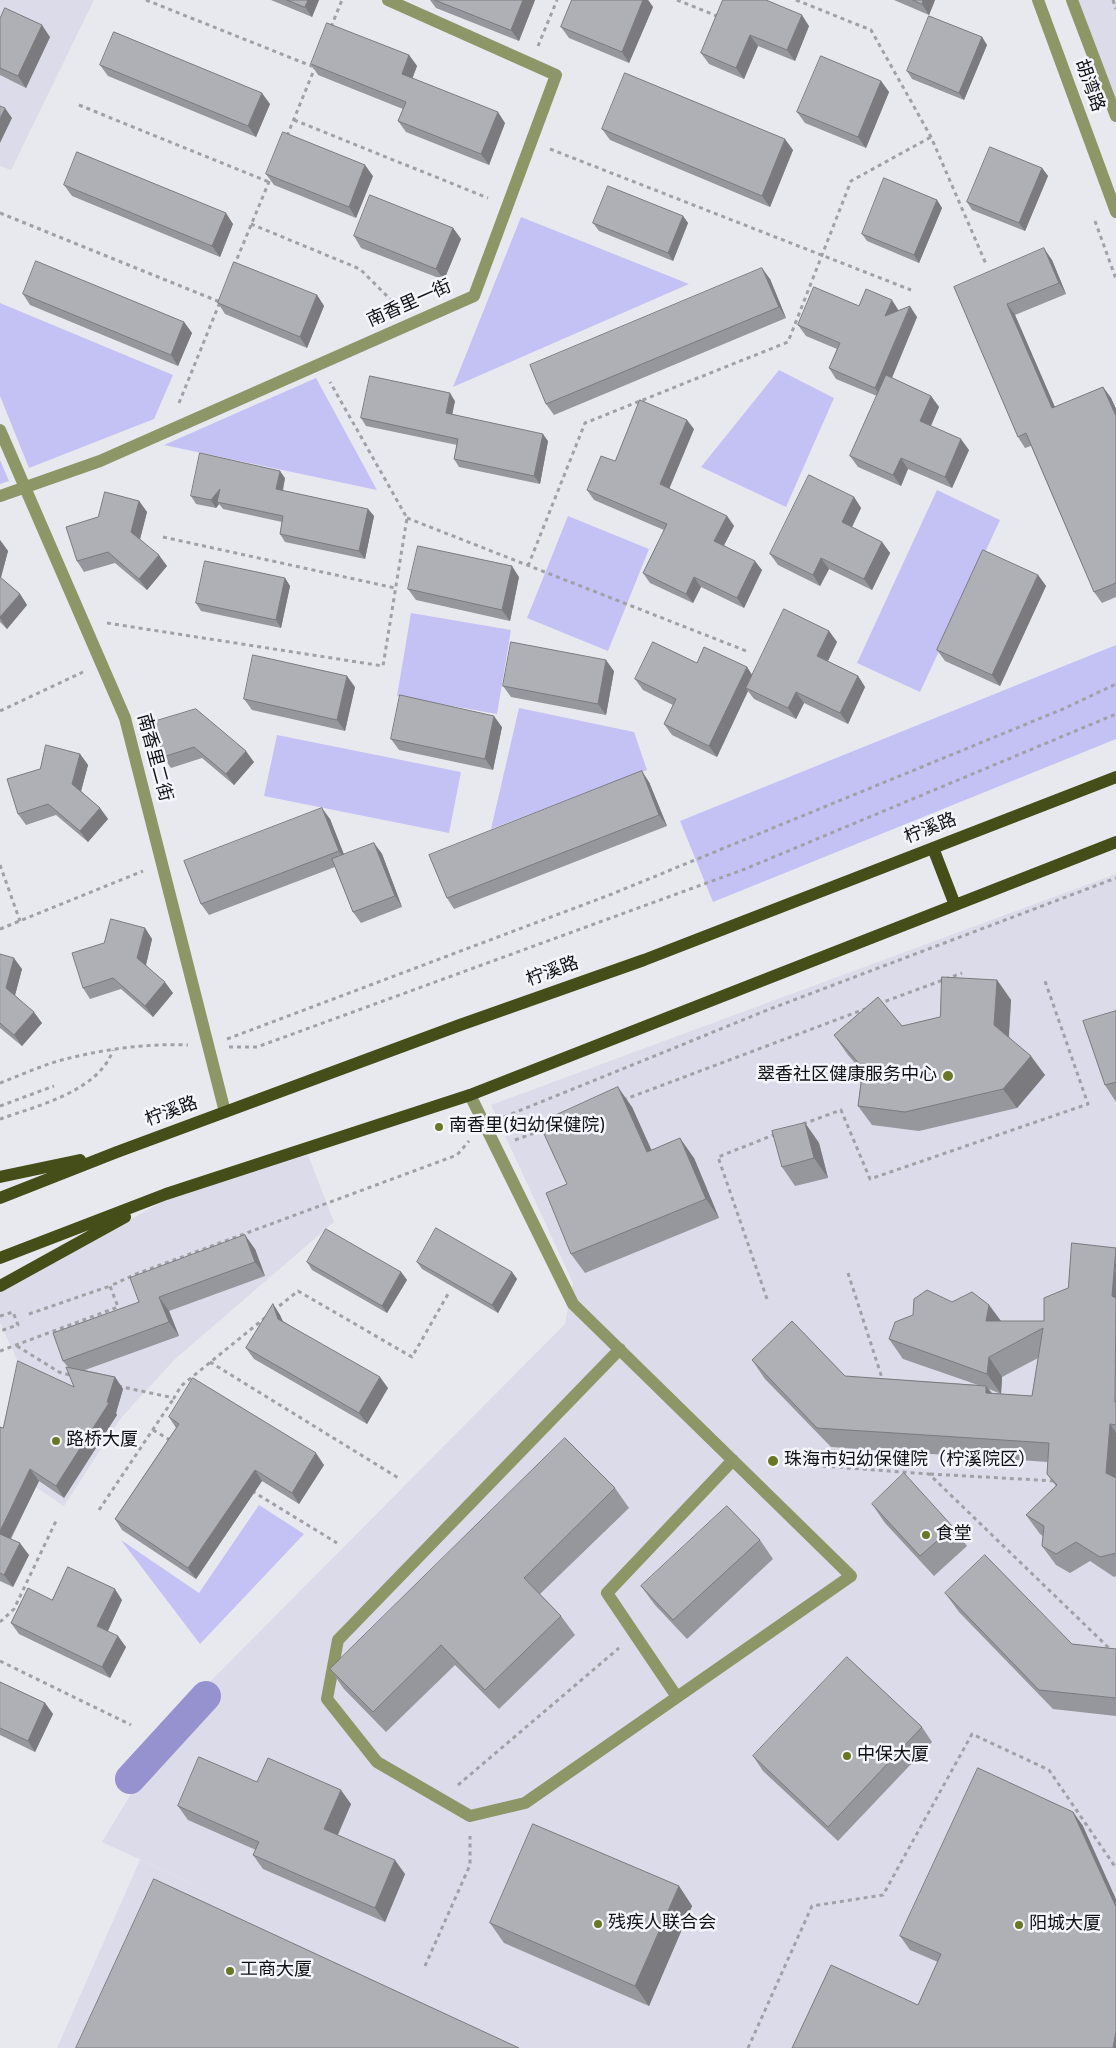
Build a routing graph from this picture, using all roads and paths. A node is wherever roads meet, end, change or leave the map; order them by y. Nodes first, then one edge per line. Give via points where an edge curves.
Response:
1 (146, 0) edge
2 (342, 0) edge
3 (388, 0) edge
4 (556, 0) edge
5 (677, 0) edge
6 (796, 0) edge
7 (1038, 0) edge
8 (1072, 0) edge
9 (1113, 0) edge
10 (721, 8) edge
11 (1116, 9) edge
12 (329, 34) edge
13 (318, 59) edge
14 (531, 63) junction
15 (315, 67) junction
16 (79, 105) dead end
17 (1116, 116) edge
18 (294, 120) junction
19 (931, 137) junction
20 (286, 138) edge
21 (531, 142) junction
22 (272, 173) edge
23 (269, 182) junction
24 (508, 205) junction
25 (1116, 212) edge
26 (0, 213) edge
27 (252, 224) junction
28 (822, 255) junction
29 (986, 264) dead end
30 (234, 267) edge
31 (911, 290) dead end
32 (223, 293) edge
33 (220, 302) junction
34 (414, 322) junction
35 (320, 364) junction
36 (0, 430) edge
37 (167, 432) junction
38 (25, 487) junction
39 (0, 496) edge
40 (407, 518) junction
41 (163, 537) dead end
42 (528, 566) junction
43 (395, 588) junction
44 (82, 619) junction
45 (749, 652) dead end
46 (101, 664) junction
47 (1116, 684) edge
48 (0, 710) edge
49 (1116, 714) edge
50 (1116, 777) edge
51 (1116, 842) edge
52 (933, 848) junction
53 (1116, 849) edge
54 (1084, 854) junction
55 (162, 864) junction
56 (0, 865) edge
57 (1116, 878) edge
58 (955, 905) junction
59 (20, 921) junction
60 (0, 929) edge
61 (962, 973) dead end
62 (1045, 981) dead end
63 (208, 1046) junction
64 (114, 1050) junction
65 (0, 1083) edge
66 (54, 1086) dead end
67 (470, 1096) junction
68 (617, 1102) edge
69 (0, 1106) edge
70 (225, 1112) junction
71 (0, 1119) edge
72 (486, 1124) junction
73 (552, 1126) edge
74 (797, 1126) edge
75 (779, 1133) edge
76 (496, 1147) junction
77 (117, 1152) junction
78 (0, 1177) edge
79 (166, 1194) junction
80 (0, 1198) edge
81 (0, 1258) edge
82 (848, 1273) dead end
83 (0, 1286) edge
84 (110, 1286) junction
85 (448, 1294) edge
86 (767, 1299) dead end
87 (29, 1314) dead end
88 (0, 1316) edge
89 (0, 1331) edge
90 (17, 1345) junction
91 (620, 1349) junction
92 (0, 1351) edge
93 (210, 1362) junction
94 (75, 1377) edge
95 (883, 1381) edge
96 (111, 1384) edge
97 (174, 1398) junction
98 (153, 1430) junction
99 (178, 1445) edge
100 (733, 1460) junction
101 (929, 1474) junction
102 (1060, 1474) edge
103 (400, 1479) dead end
104 (245, 1486) edge
105 (99, 1510) dead end
106 (56, 1521) dead end
107 (336, 1543) dead end
108 (0, 1622) edge
109 (634, 1635) junction
110 (1116, 1652) edge
111 (0, 1661) edge
112 (677, 1697) junction
113 (131, 1725) dead end
114 (441, 1799) junction
115 (470, 1816) junction
116 (1116, 1868) edge
117 (425, 1966) dead end
118 (748, 2048) edge

1 - 15 path
2 - 12 path
3 - 14 street, 南香里一街
4 - 14 path
5 - 10 path via 717,16
6 - 19 path via 871,30
7 - 25 street, 胡湾路
8 - 17 street, 胡湾路
9 - 11 path
13 - 15 path
14 - 21 street, 南香里一街 via 556,75
15 - 18 path
16 - 23 path
18 - 20 path
18 - 24 path
19 - 28 path via 851,181
19 - 29 path
21 - 24 street, 南香里一街
21 - 28 path
22 - 23 path
23 - 27 path
24 - 34 street, 南香里一街 via 474,296
26 - 33 path
27 - 30 path
27 - 34 path via 360,269
28 - 31 path
28 - 42 path via 788,342 585,423
32 - 33 path
33 - 37 path
34 - 35 street, 南香里一街
35 - 37 street, 南香里一街
35 - 40 path
36 - 38 street, 南香里二街
37 - 38 street, 南香里一街 via 100,461
38 - 39 street, 南香里一街
38 - 44 street, 南香里二街
40 - 42 path
40 - 43 path
41 - 43 path
42 - 45 path
43 - 44 path via 383,666
44 - 46 street, 南香里二街
46 - 48 path
46 - 55 street, 南香里二街 via 125,718
47 - 63 path via 612,894
49 - 63 path via 745,869 257,1047
50 - 52 main road, 柠溪路
51 - 54 main road
52 - 58 main road
52 - 70 main road, 柠溪路 via 644,960
53 - 54 main road
54 - 58 main road
55 - 59 path
55 - 63 street, 南香里二街
56 - 59 path
57 - 72 path via 770,1009
58 - 67 main road
59 - 60 path
61 - 68 path
62 - 74 path via 1088,1104 870,1179 841,1110
63 - 64 path via 168,1044
63 - 70 street, 南香里二街
64 - 65 path via 57,1062
64 - 71 path via 95,1076 62,1098
66 - 69 path
67 - 72 street
67 - 79 main road
70 - 77 main road, 柠溪路
72 - 76 street
72 - 84 path via 457,1155
73 - 76 path
75 - 86 path via 718,1157
76 - 91 street via 573,1304
77 - 78 main road
77 - 80 main road, 柠溪路
79 - 81 main road
79 - 83 main road
82 - 95 path
84 - 87 path
84 - 90 path via 118,1307
85 - 93 path via 412,1357 298,1291
88 - 89 path via 13,1312 18,1325
90 - 92 path
90 - 94 path via 59,1372
91 - 100 street
91 - 114 street via 338,1640 327,1699 377,1762
93 - 97 path via 182,1386
93 - 103 path
96 - 97 path
97 - 98 path
98 - 99 path
98 - 105 path
100 - 101 path
100 - 109 street via 607,1594
100 - 112 street via 851,1576
101 - 102 path via 1060,1482
101 - 110 path
104 - 107 path
106 - 108 path via 14,1609
109 - 112 street
109 - 114 path
111 - 113 path
112 - 115 street via 525,1803
114 - 115 street
115 - 117 path via 470,1865
116 - 118 path via 1048,1770 972,1734 883,1895 812,1906

